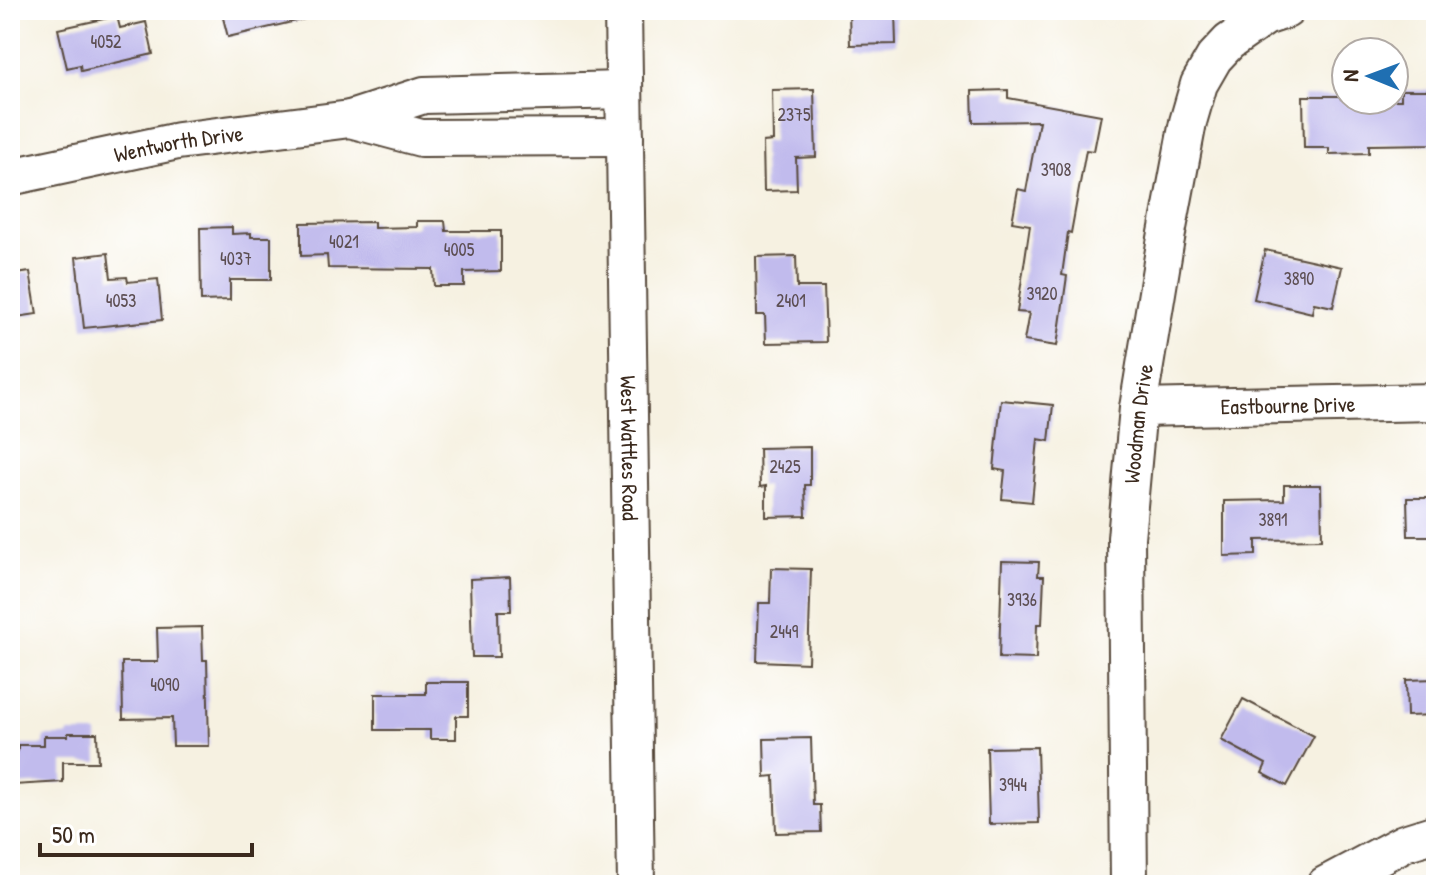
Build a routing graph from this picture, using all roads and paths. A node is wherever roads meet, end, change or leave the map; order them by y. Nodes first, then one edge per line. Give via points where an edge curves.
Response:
1 (623, 10) edge
2 (1286, 10) edge
3 (624, 90) junction
4 (350, 119) junction
5 (625, 137) junction
6 (10, 177) edge
7 (1436, 402) edge
8 (1138, 408) junction
9 (1436, 833) edge
10 (636, 885) edge
11 (1129, 885) edge
12 (1325, 885) edge

1 - 3 street, West Wattles Road
2 - 8 street, Woodman Drive via 1265,17 1229,42 1199,84
3 - 4 street, Wentworth Drive via 424,95
3 - 5 street, West Wattles Road
4 - 5 street, Wentworth Drive via 421,138
4 - 6 street, Wentworth Drive via 178,141
5 - 10 street, West Wattles Road
7 - 8 street, Eastbourne Drive
8 - 11 street, Woodman Drive via 1126,538
9 - 12 street via 1404,843

